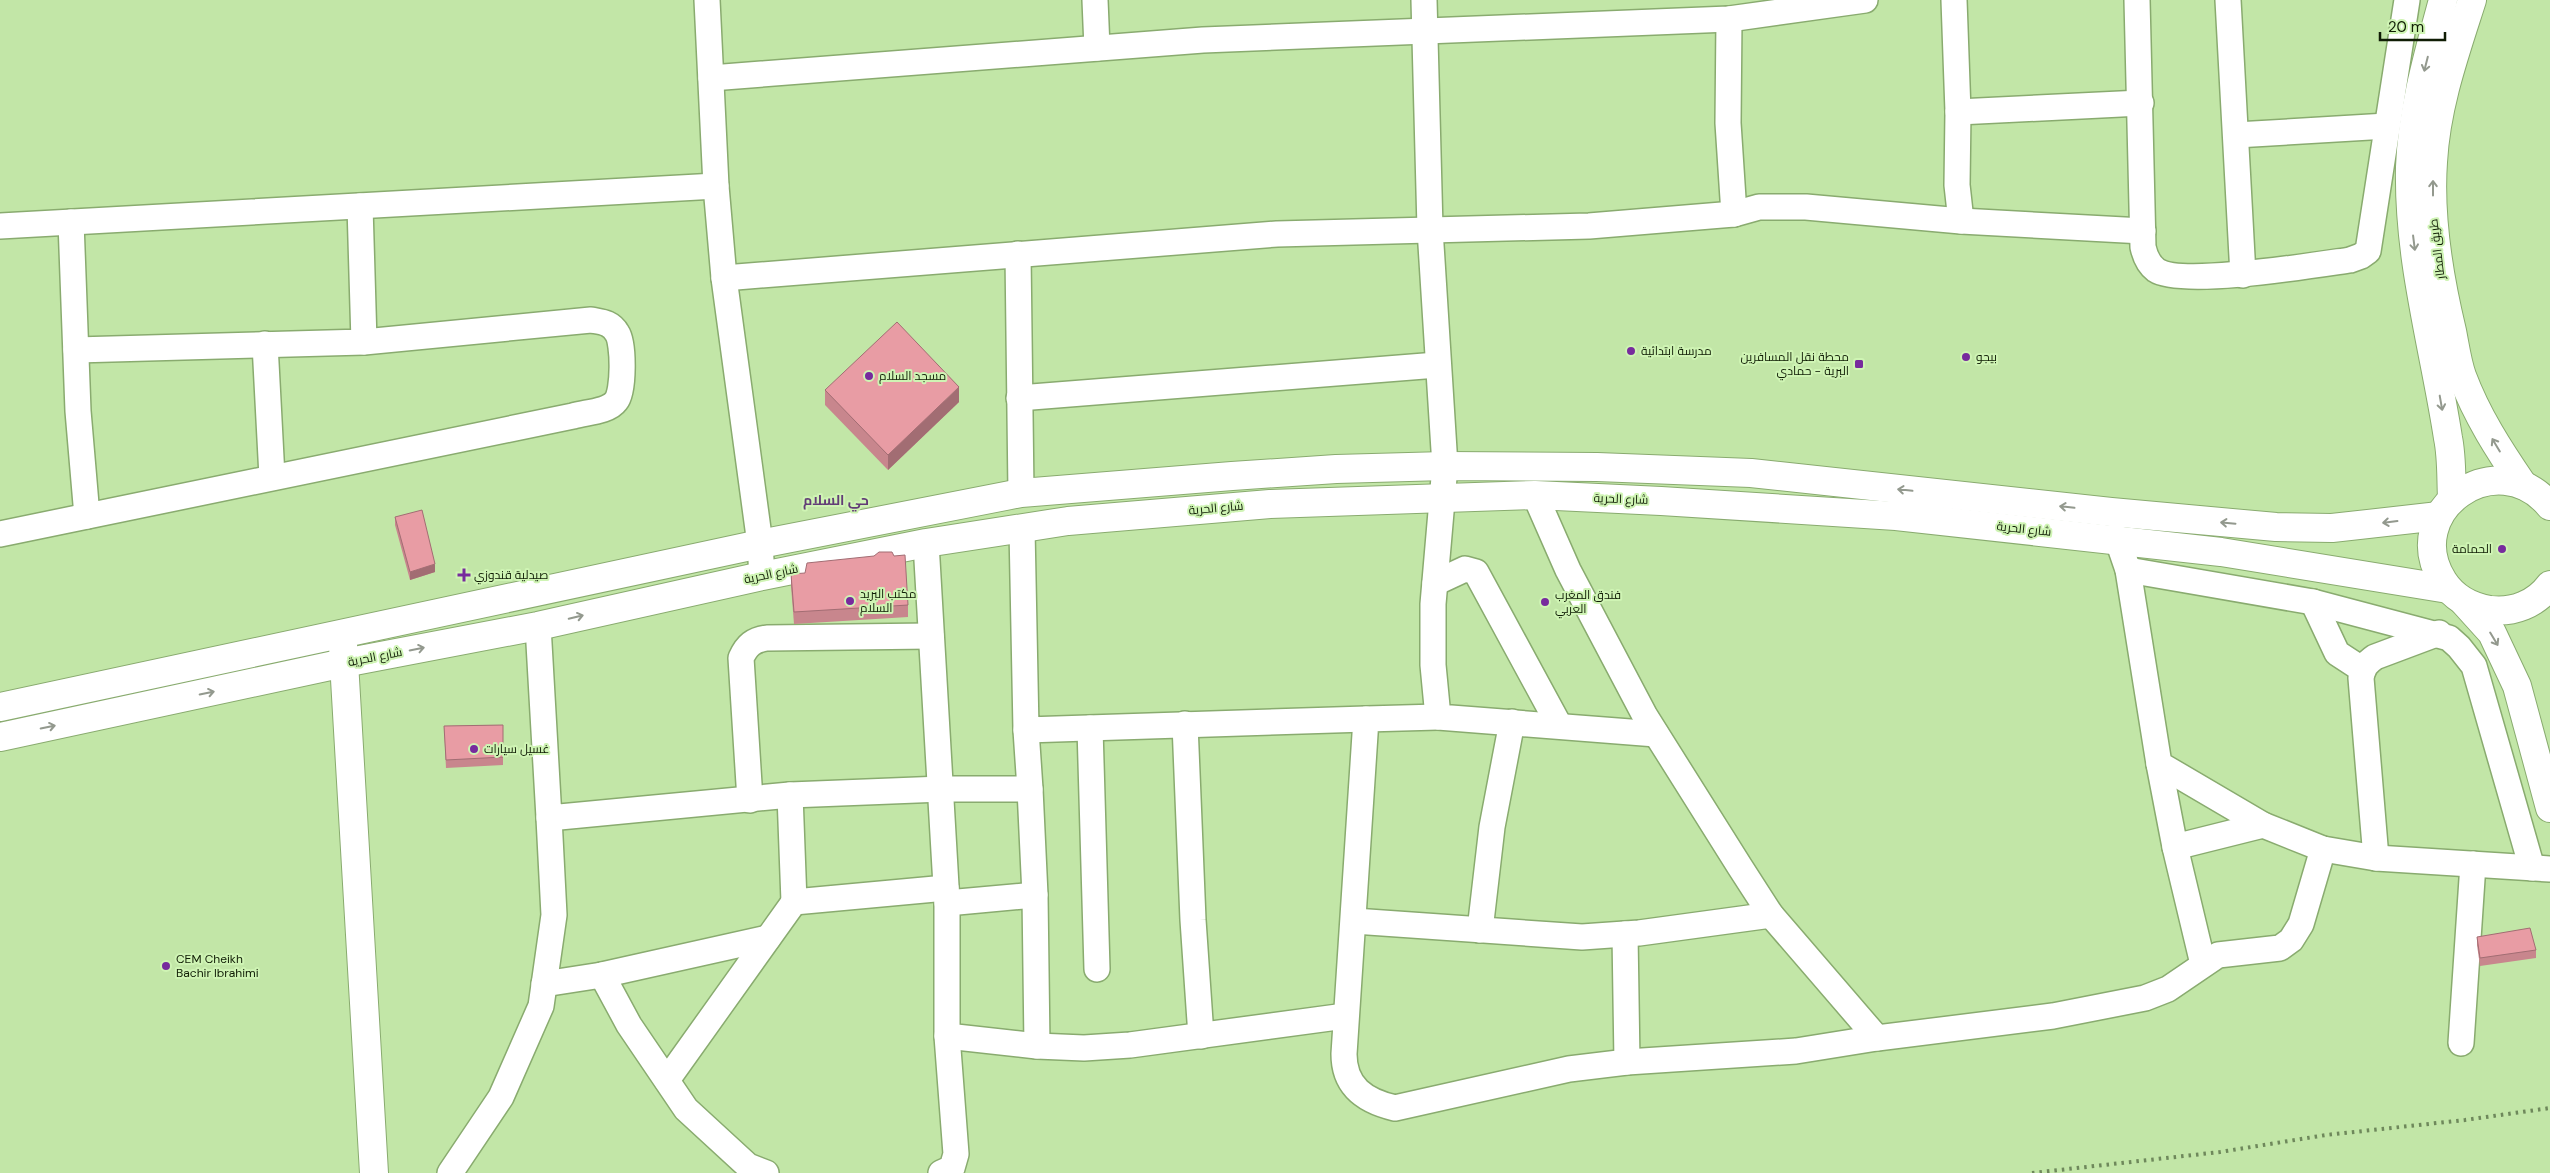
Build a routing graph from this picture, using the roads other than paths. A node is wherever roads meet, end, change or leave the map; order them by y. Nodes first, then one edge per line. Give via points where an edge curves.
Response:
1 (707, 0) edge
2 (1095, 0) edge
3 (1424, 0) edge
4 (1865, 0) edge
5 (1954, 0) edge
6 (2136, 0) edge
7 (2228, 0) edge
8 (2407, 0) edge
9 (2442, 0) edge
10 (2471, 0) edge
11 (1729, 19) junction
12 (1425, 32) junction
13 (1097, 48) junction
14 (711, 78) junction
15 (2141, 103) junction
16 (1958, 112) junction
17 (2387, 126) junction
18 (2236, 135) junction
19 (716, 186) junction
20 (360, 206) junction
21 (1734, 214) junction
22 (1961, 221) junction
23 (71, 222) junction
24 (0, 226) edge
25 (1430, 229) junction
26 (2143, 231) junction
27 (1018, 254) junction
28 (2244, 275) junction
29 (724, 278) junction
30 (364, 342) junction
31 (265, 344) junction
32 (76, 350) junction
33 (1437, 365) junction
34 (1019, 398) junction
35 (1445, 466) junction
36 (272, 477) junction
37 (2523, 485) junction
38 (1021, 493) junction
39 (1535, 495) junction
40 (1442, 500) junction
41 (2550, 506) edge
42 (2445, 507) junction
43 (87, 516) junction
44 (1022, 529) junction
45 (0, 534) edge
46 (2117, 538) junction
47 (926, 543) junction
48 (760, 544) junction
49 (2128, 570) junction
50 (762, 576) junction
51 (1435, 583) junction
52 (2456, 595) junction
53 (2544, 598) edge
54 (2314, 602) junction
55 (538, 626) junction
56 (2439, 633) junction
57 (343, 634) junction
58 (931, 636) junction
59 (344, 663) junction
60 (2363, 670) junction
61 (0, 707) edge
62 (1438, 717) junction
63 (1366, 719) junction
64 (1512, 722) junction
65 (1185, 724) junction
66 (1560, 725) junction
67 (1090, 728) junction
68 (1026, 730) junction
69 (1656, 734) junction
70 (0, 737) edge
71 (2159, 764) junction
72 (942, 789) junction
73 (1030, 789) junction
74 (790, 795) junction
75 (750, 800) junction
76 (2550, 808) edge
77 (549, 818) junction
78 (2263, 825) junction
79 (2175, 847) junction
80 (2323, 849) junction
81 (2376, 858) junction
82 (2472, 864) junction
83 (2541, 868) edge
84 (1035, 895) junction
85 (947, 896) junction
86 (794, 902) junction
87 (1771, 915) junction
88 (1354, 921) junction
89 (1480, 930) junction
90 (1625, 934) junction
91 (768, 938) junction
92 (2203, 964) junction
93 (1097, 968) dead end
94 (602, 975) junction
95 (544, 984) junction
96 (1345, 1016) junction
97 (947, 1036) junction
98 (1201, 1036) junction
99 (1877, 1038) junction
100 (2461, 1043) dead end
101 (1038, 1046) junction
102 (1627, 1062) junction
103 (666, 1080) junction
104 (374, 1173) edge
105 (450, 1173) edge
106 (766, 1173) edge
107 (941, 1173) edge

1 - 14 street
2 - 13 street
3 - 12 street
4 - 11 street
5 - 16 street
6 - 15 street
7 - 18 street
8 - 17 street
9 -> 42 main road, طريق المطار via 2412,127 2410,169 2412,230 2421,305 2449,438
37 -> 10 main road, طريق المطار via 2483,423 2462,374 2442,289 2433,212 2433,162 2438,124 2451,64
11 - 12 street
11 - 21 street via 1728,123
12 - 13 street via 1270,37
12 - 25 street
13 - 14 street
14 - 19 street
15 - 16 street
15 - 26 street
16 - 22 street via 1957,186
17 - 18 street
17 - 28 street via 2368,251 2350,260
18 - 28 street
19 - 20 street
19 - 29 street
20 - 23 street
20 - 30 street
21 - 22 street via 1759,207 1806,207
21 - 25 street via 1590,226
22 - 26 street
23 - 24 street
23 - 32 street
25 - 27 street via 1277,234
25 - 33 street
26 - 28 street via 2146,258 2164,274
27 - 29 street
27 - 34 street
29 - 48 street
30 - 31 street
30 - 36 street via 590,320 607,323 618,333 620,396 610,407
31 - 32 street
31 - 36 street
32 - 43 street
33 - 34 street
33 - 35 street
34 - 38 street
35 - 38 main road via 1242,475
35 - 40 street
42 -> 35 main road via 2342,527 2276,527 1751,474 1597,467
36 - 43 street
37 - 41 main road via 2540,495
37 - 42 main road via 2505,480 2486,481 2468,487
38 - 48 main road
39 - 40 main road, شارع الحرية
39 - 46 main road, شارع الحرية via 1896,516
39 - 69 street via 1568,570
40 - 44 main road, شارع الحرية via 1270,504 1068,521
40 - 51 street
42 - 52 main road, طريق المطار via 2433,534 2433,554 2438,572
43 - 45 street
44 - 47 main road, شارع الحرية
44 - 68 street
46 - 49 street
46 - 52 main road, شارع الحرية via 2221,552
47 - 50 main road, شارع الحرية
47 - 58 street
48 - 50 street
48 - 57 main road
49 - 54 street
49 - 71 street
55 -> 50 main road, شارع الحرية
51 - 62 street via 1433,665
51 - 66 street via 1465,569 1476,572
52 - 53 main road, شارع الحرية via 2479,608 2497,611 2514,609
52 -> 76 main road, طريق المطار via 2492,633 2517,686
54 - 56 street
54 - 60 street via 2337,653
59 -> 55 main road, شارع الحرية
55 - 77 street
56 - 60 street via 2374,657
56 - 83 street via 2460,647 2474,666
57 - 59 main road
57 - 61 main road
58 - 72 street
58 - 75 street via 767,638 752,642 742,658
70 -> 59 main road, شارع الحرية
59 - 104 main road
60 - 81 street via 2361,678
62 - 63 street
62 - 64 street
63 - 65 street
63 - 88 street
64 - 66 street
64 - 89 street via 1492,828
65 - 67 street
65 - 98 street
66 - 69 street
67 - 68 street
67 - 93 street
68 - 73 street
69 - 87 street
71 - 78 street
71 - 79 street
72 - 73 street
72 - 74 street
72 - 85 street
73 - 84 street
74 - 75 street
74 - 86 street
75 - 77 street
77 - 95 street via 554,915
78 - 79 street
78 - 80 street
79 - 92 street
80 - 81 street
80 - 92 street via 2301,924 2291,940 2280,948 2218,955
81 - 82 street
82 - 83 street
82 - 100 street
84 - 85 street
84 - 101 street
85 - 86 street
85 - 97 street
86 - 91 street
87 - 90 street
87 - 99 street
88 - 89 street
88 - 96 street
89 - 90 street via 1582,937
90 - 102 street
91 - 94 street
91 - 103 street
92 - 99 street via 2168,989 2145,998 2053,1016
94 - 95 street
94 - 103 street via 629,1025
95 - 105 street via 541,1006 501,1098
96 - 98 street
96 - 102 street via 1344,1069 1351,1083 1376,1104 1395,1108 1569,1069
97 - 101 street
97 - 107 street via 956,1154 952,1168
98 - 101 street via 1084,1048
99 - 102 street via 1796,1051
103 - 106 street via 686,1108 748,1166

